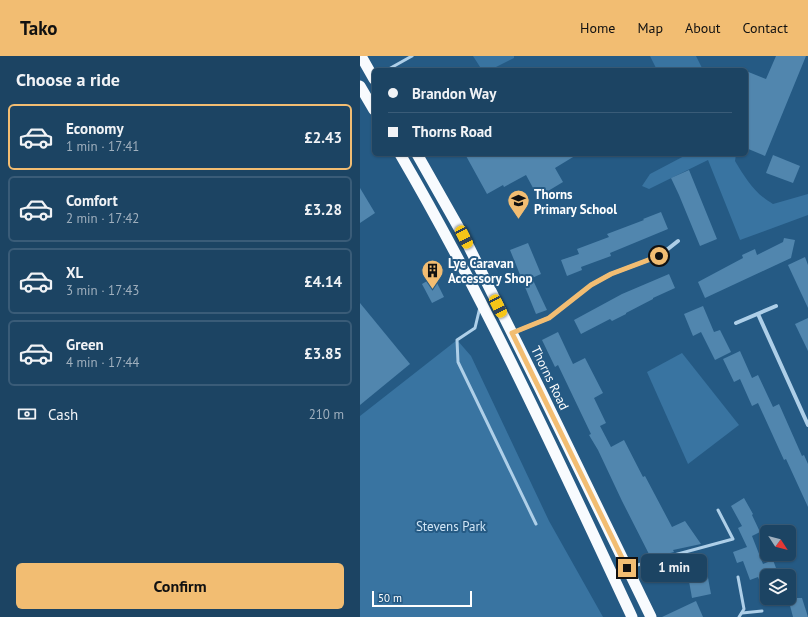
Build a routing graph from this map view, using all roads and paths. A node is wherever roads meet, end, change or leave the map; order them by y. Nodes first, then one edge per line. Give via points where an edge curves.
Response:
1 (361, 56) edge
2 (412, 56) edge
3 (391, 68) edge
4 (372, 75) edge
5 (360, 88) edge
6 (372, 107) edge
7 (401, 156) edge
8 (418, 156) edge
9 (678, 241) dead end
10 (481, 304) junction
11 (776, 306) dead end
12 (758, 314) junction
13 (736, 323) dead end
14 (512, 333) junction
15 (808, 425) edge
16 (718, 510) dead end
17 (536, 524) dead end
18 (627, 568) junction
19 (738, 577) dead end
20 (762, 610) dead end
21 (742, 612) junction
22 (632, 617) edge
23 (651, 617) edge
24 (739, 617) edge

1 - 4 highway
2 - 3 lane
5 - 6 highway
7 - 10 highway
8 - 14 highway, Thorns Road via 464,237
9 - 14 street via 659,256 611,274 591,285 549,318
10 - 17 lane via 475,328 457,340 458,362
10 - 22 highway
11 - 12 street
12 - 13 street
12 - 15 street
14 - 18 highway, Thorns Road
16 - 18 lane via 732,539
18 - 23 highway, Thorns Road
19 - 21 lane via 744,609
20 - 21 lane
21 - 24 lane

